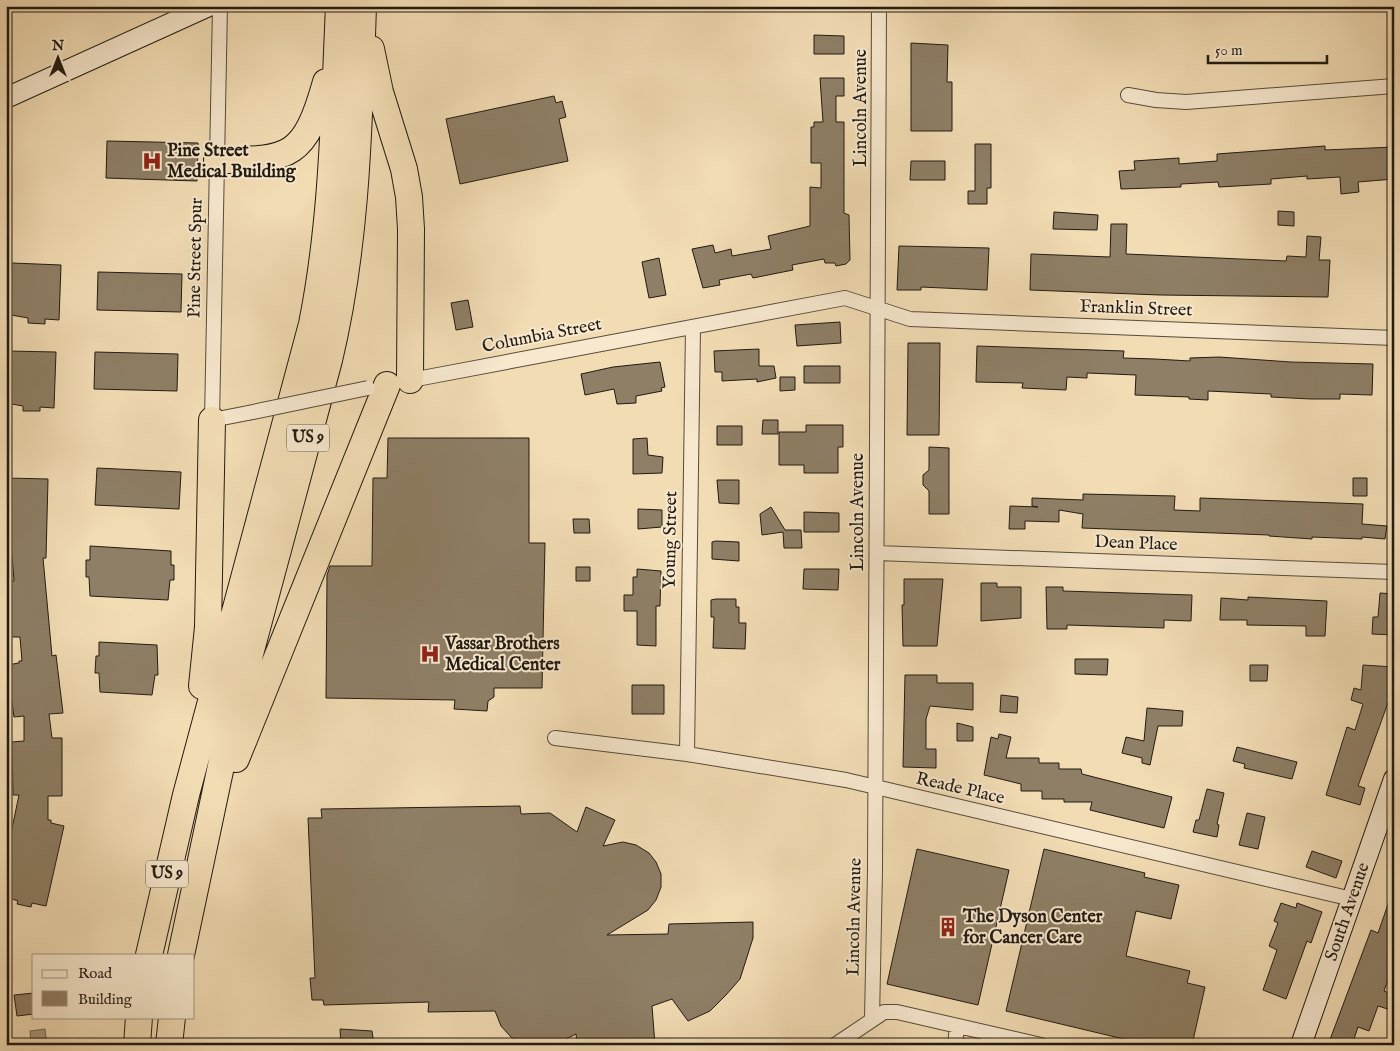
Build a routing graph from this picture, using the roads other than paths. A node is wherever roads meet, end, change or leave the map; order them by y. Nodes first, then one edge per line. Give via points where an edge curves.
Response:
1 (210, 6) edge
2 (220, 6) edge
3 (363, 6) edge
4 (880, 6) edge
5 (339, 13) edge
6 (1394, 86) edge
7 (1128, 95) dead end
8 (6, 98) edge
9 (217, 160) junction
10 (879, 307) junction
11 (693, 327) junction
12 (1394, 338) edge
13 (389, 385) junction
14 (212, 420) junction
15 (877, 553) junction
16 (1394, 572) edge
17 (555, 738) dead end
18 (687, 754) junction
19 (1394, 779) edge
20 (875, 788) junction
21 (186, 794) junction
22 (200, 860) junction
23 (1352, 899) junction
24 (149, 954) edge
25 (181, 954) edge
26 (139, 1018) edge
27 (172, 1018) edge
28 (872, 1019) junction
29 (956, 1026) junction
30 (137, 1045) edge
31 (169, 1045) edge
32 (835, 1045) edge
33 (955, 1045) edge
34 (1041, 1045) edge
35 (1301, 1045) edge

1 - 8 street
2 - 9 street, Pine Street Spur
3 - 13 highway via 380,92 404,169 409,197 411,229
3 - 22 highway, US 9 via 354,217 342,304 225,747
4 - 10 street, Lincoln Avenue
5 - 9 highway via 318,108 303,140 282,154 266,158
5 - 21 highway, US 9 via 329,211 316,305
6 - 7 street via 1186,102
9 - 14 street, Pine Street Spur
10 - 11 street, Columbia Street via 845,298
10 - 12 street, Franklin Street via 890,314 910,319
10 - 15 street, Lincoln Avenue
11 - 13 street, Columbia Street
11 - 18 street, Young Street
13 - 14 street, Columbia Street, bridge
13 - 22 highway via 229,776
14 - 21 highway via 207,644
15 - 16 street, Dean Place
15 - 20 street, Lincoln Avenue
17 - 18 street, Reade Place
18 - 20 street, Reade Place via 846,780
19 - 23 street, South Avenue
20 - 23 street, Reade Place
20 - 28 street, Lincoln Avenue
21 - 24 highway, US 9
22 - 25 highway, US 9
23 - 35 street, South Avenue
26 - 30 highway
27 - 31 highway
28 - 29 street via 884,1012 897,1012
28 - 32 street
29 - 33 street
29 - 34 street

